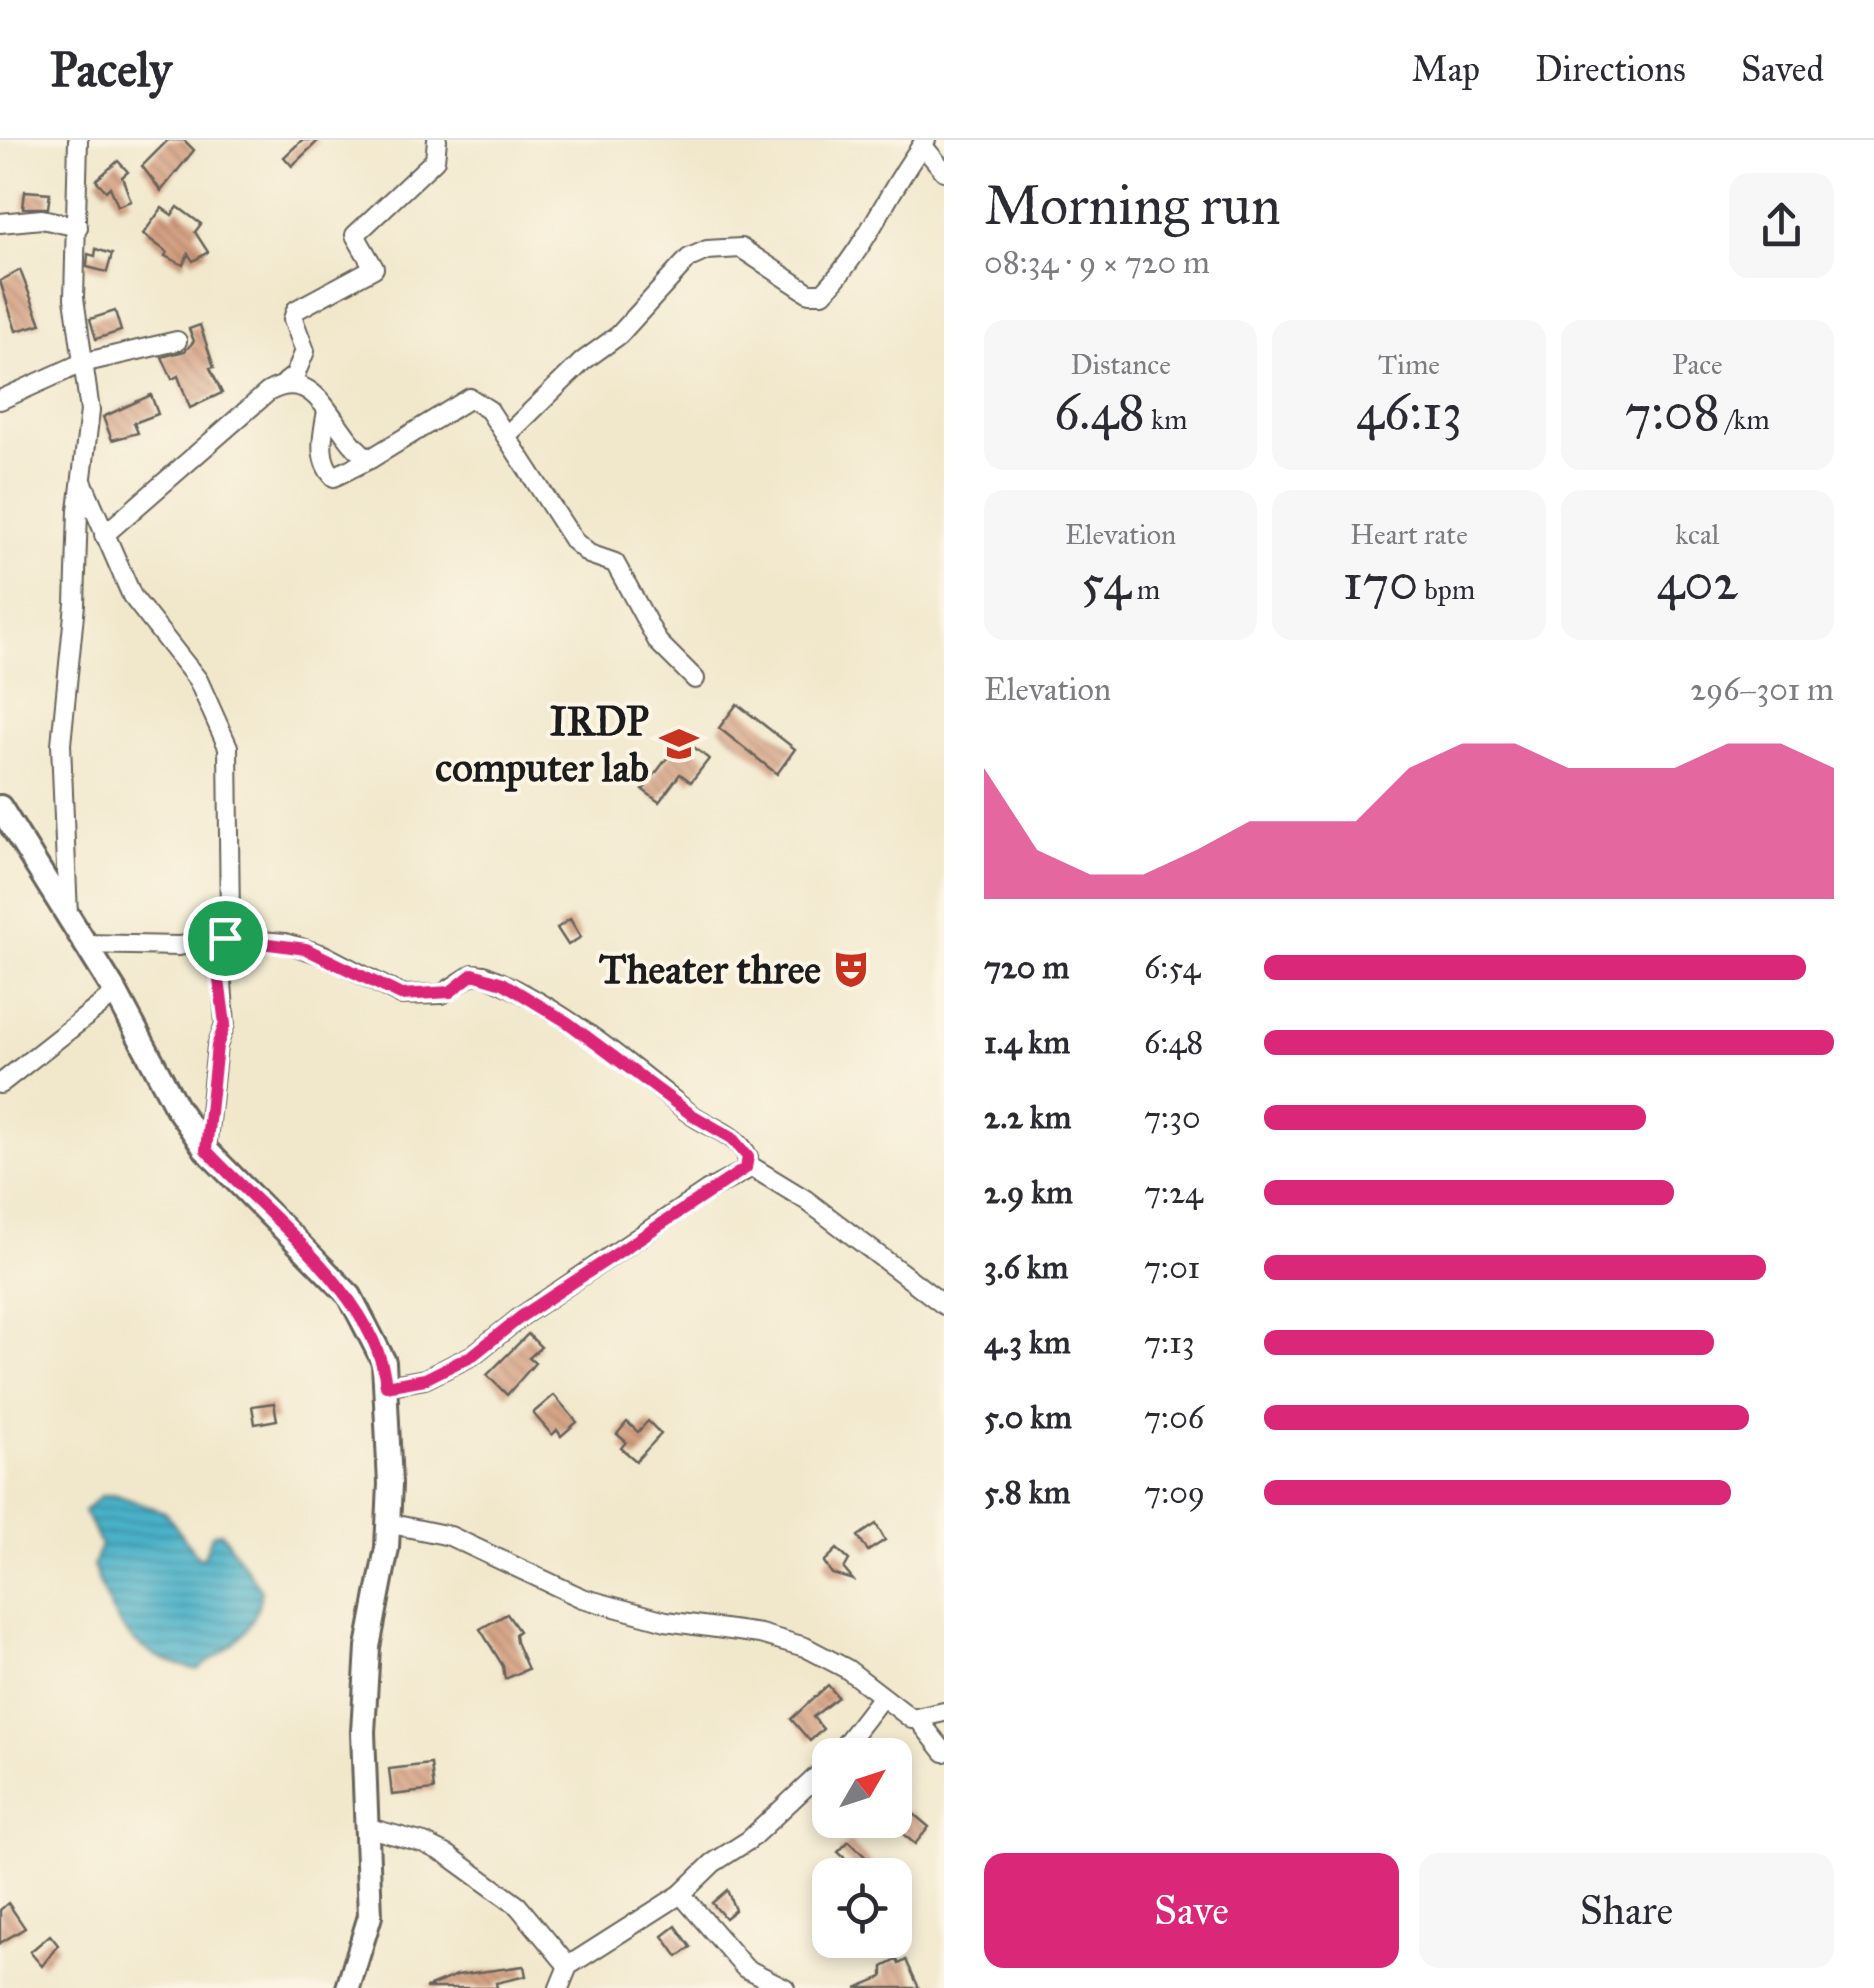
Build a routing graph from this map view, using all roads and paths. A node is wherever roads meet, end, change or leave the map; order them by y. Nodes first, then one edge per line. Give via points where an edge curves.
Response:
1 (78, 140) edge
2 (437, 140) edge
3 (924, 142) edge
4 (944, 171) edge
5 (0, 223) edge
6 (78, 227) junction
7 (177, 341) dead end
8 (82, 363) junction
9 (286, 382) junction
10 (0, 400) edge
11 (327, 411) junction
12 (506, 436) junction
13 (370, 460) junction
14 (81, 478) junction
15 (104, 535) junction
16 (694, 679) dead end
17 (0, 808) edge
18 (68, 917) junction
19 (225, 938) junction
20 (84, 944) junction
21 (116, 992) junction
22 (0, 1084) edge
23 (206, 1150) junction
24 (746, 1168) junction
25 (944, 1304) edge
26 (386, 1386) junction
27 (387, 1523) junction
28 (881, 1698) junction
29 (944, 1712) edge
30 (918, 1719) junction
31 (850, 1738) edge
32 (944, 1752) edge
33 (812, 1781) edge
34 (369, 1828) junction
35 (681, 1894) junction
36 (568, 1966) junction
37 (348, 1988) edge
38 (559, 1988) edge
39 (785, 1988) edge

1 - 6 street
2 - 9 street via 435,160 355,234 374,268 296,310 292,319 305,351
3 - 4 street
3 - 12 street via 855,259 823,292 809,293 741,248 689,258 619,335 582,360
5 - 6 street via 42,218
6 - 8 street via 74,298
7 - 8 street
8 - 10 street
8 - 14 street via 90,411
9 - 11 street via 312,392
9 - 15 street
11 - 13 street
11 - 13 street via 327,470 344,475
12 - 13 street via 489,410 470,398
12 - 16 street via 574,541 615,563 658,642
14 - 15 street
14 - 18 street via 61,744
15 - 19 street via 132,596 203,689 228,747 231,880
17 - 18 street
18 - 20 street
19 - 20 street via 179,946
19 - 23 street via 219,980 225,1024
19 - 24 street via 306,949 401,995 450,992 473,974 503,983 732,1138 748,1157
20 - 21 street
21 - 22 street
21 - 23 street
23 - 26 street via 350,1296 375,1340
24 - 25 street via 757,1168 806,1200
24 - 26 street via 473,1355 425,1379
26 - 27 street
27 - 28 street via 450,1536 582,1598 805,1648 847,1669
27 - 34 street via 368,1647 363,1732
28 - 30 street
28 - 31 street
29 - 30 street
30 - 32 street
33 - 35 street
34 - 36 street via 448,1855 518,1906
34 - 37 street via 370,1916
35 - 36 street
35 - 39 street via 744,1968
36 - 38 street

